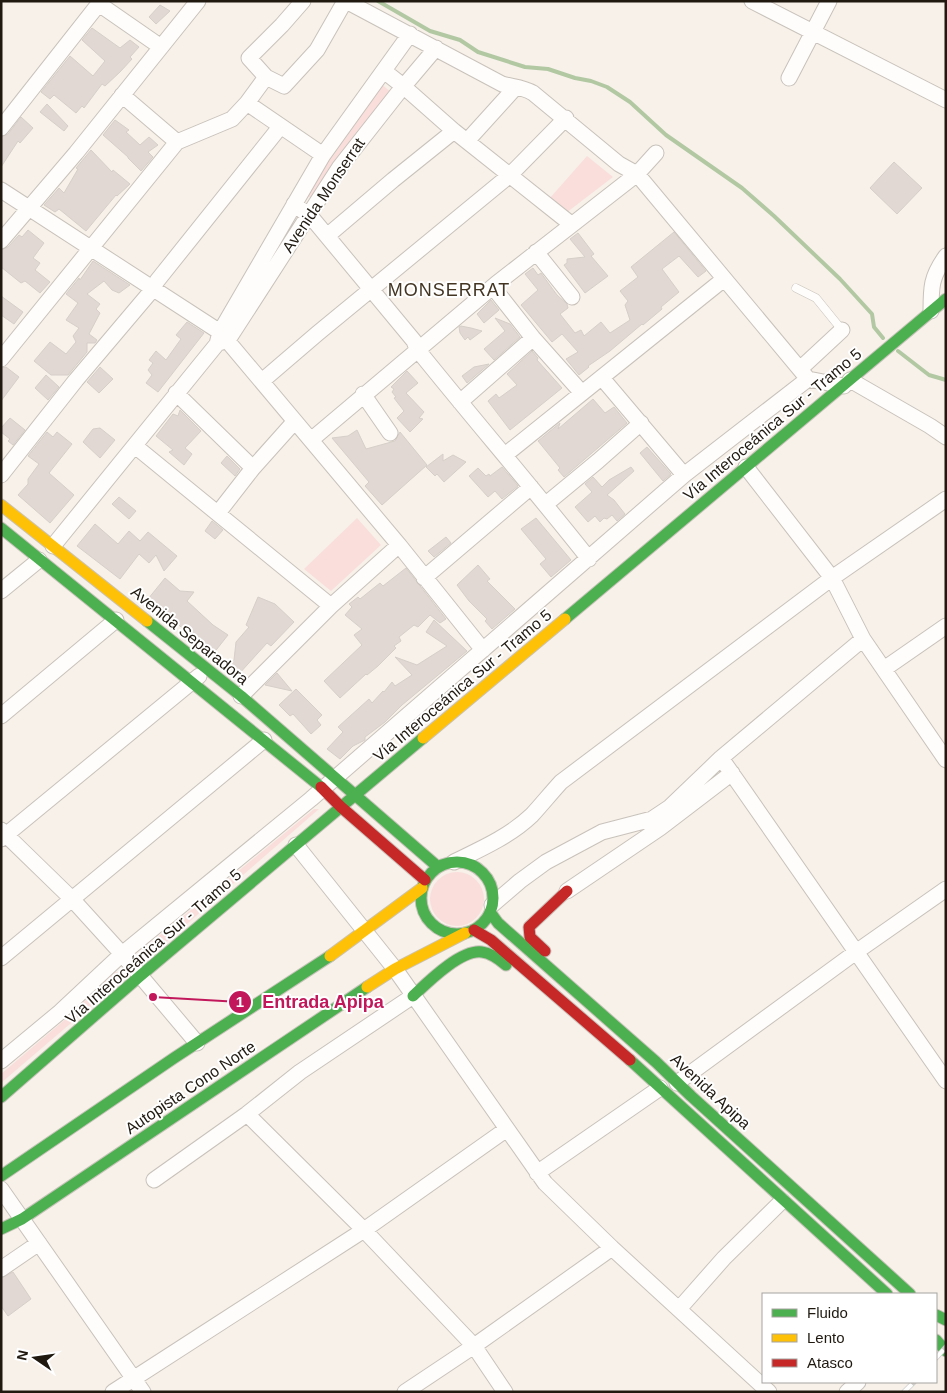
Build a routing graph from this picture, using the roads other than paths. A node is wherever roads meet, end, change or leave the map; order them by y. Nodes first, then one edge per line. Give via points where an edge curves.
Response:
1 (198, 1) edge
2 (302, 1) edge
3 (345, 1) edge
4 (752, 1) edge
5 (829, 1) edge
6 (100, 3) edge
7 (812, 32) junction
8 (410, 34) junction
9 (161, 47) junction
10 (436, 48) junction
11 (384, 71) junction
12 (266, 77) junction
13 (789, 78) dead end
14 (403, 86) junction
15 (515, 88) junction
16 (122, 95) junction
17 (946, 100) edge
18 (247, 104) junction
19 (566, 118) junction
20 (280, 127) junction
21 (1, 128) edge
22 (454, 131) junction
23 (177, 142) junction
24 (467, 142) junction
25 (656, 153) dead end
26 (323, 156) junction
27 (637, 174) junction
28 (510, 175) junction
29 (1, 190) edge
30 (294, 204) junction
31 (29, 209) junction
32 (308, 214) junction
33 (572, 224) junction
34 (327, 236) junction
35 (1, 241) edge
36 (90, 249) junction
37 (536, 252) junction
38 (946, 256) edge
39 (724, 279) junction
40 (493, 287) junction
41 (796, 288) dead end
42 (153, 289) junction
43 (372, 289) junction
44 (572, 297) dead end
45 (946, 299) edge
46 (931, 312) junction
47 (842, 330) joint
48 (533, 338) junction
49 (221, 339) junction
50 (417, 349) junction
51 (1, 359) edge
52 (804, 374) junction
53 (602, 378) junction
54 (262, 381) junction
55 (847, 383) junction
56 (176, 393) junction
57 (582, 393) junction
58 (363, 394) junction
59 (460, 402) junction
60 (295, 421) junction
61 (641, 423) junction
62 (390, 433) dead end
63 (946, 437) edge
64 (311, 440) junction
65 (135, 446) junction
66 (505, 455) junction
67 (746, 467) junction
68 (253, 468) junction
69 (1, 475) edge
70 (684, 475) junction
71 (530, 487) junction
72 (946, 499) edge
73 (1, 504) edge
74 (546, 504) junction
75 (218, 513) junction
76 (1, 528) edge
77 (53, 546) junction
78 (399, 546) junction
79 (590, 559) junction
80 (39, 560) junction
81 (424, 578) junction
82 (832, 578) junction
83 (1, 590) edge
84 (330, 606) junction
85 (116, 620) junction
86 (946, 626) edge
87 (863, 638) junction
88 (483, 650) junction
89 (206, 668) junction
90 (884, 669) junction
91 (193, 682) junction
92 (240, 696) junction
93 (1, 716) edge
94 (264, 740) junction
95 (721, 758) junction
96 (946, 760) edge
97 (732, 773) junction
98 (336, 776) junction
99 (322, 788) junction
100 (356, 794) junction
101 (341, 807) junction
102 (3, 834) edge
103 (296, 845) junction
104 (454, 862) junction
105 (438, 867) junction
106 (424, 884) junction
107 (946, 889) edge
108 (567, 892) joint
109 (72, 899) junction
110 (491, 909) junction
111 (366, 931) junction
112 (469, 932) junction
113 (856, 952) junction
114 (122, 954) junction
115 (1, 958) edge
116 (395, 969) junction
117 (140, 976) junction
118 (414, 996) junction
119 (197, 1043) junction
120 (650, 1057) junction
121 (1, 1061) edge
122 (634, 1064) junction
123 (946, 1081) edge
124 (677, 1083) junction
125 (660, 1088) junction
126 (1, 1097) edge
127 (247, 1114) junction
128 (507, 1128) junction
129 (537, 1173) junction
130 (1, 1176) edge
131 (154, 1180) dead end
132 (1, 1188) edge
133 (782, 1201) junction
134 (22, 1219) junction
135 (1, 1229) edge
136 (364, 1230) junction
137 (39, 1243) junction
138 (612, 1248) junction
139 (1, 1269) edge
140 (886, 1293) edge
141 (909, 1293) edge
142 (946, 1302) edge
143 (679, 1309) junction
144 (939, 1317) edge
145 (937, 1341) edge
146 (474, 1346) junction
147 (946, 1351) edge
148 (133, 1377) junction
149 (857, 1383) edge
150 (113, 1392) edge
151 (143, 1392) edge
152 (405, 1392) edge
153 (505, 1392) edge
154 (769, 1392) edge
155 (847, 1392) edge

1 - 9 street
2 - 12 street via 249,58
3 - 8 street
3 - 12 street via 317,50 284,86
4 - 7 street
5 - 7 street
6 - 9 street
6 - 21 street
7 - 13 street
7 - 17 street
8 - 10 street
8 - 11 street, Avenida Monserrat
9 - 16 street
10 - 14 street, Avenida Monserrat
10 - 15 street
11 - 14 street
11 - 26 street, Avenida Monserrat
12 - 18 street
14 - 22 street
14 - 32 street, Avenida Monserrat via 355,145
15 - 19 street via 525,88
15 - 24 street
16 - 23 street
16 - 31 street
18 - 20 street
18 - 23 street via 232,119
19 - 27 street via 620,164
19 - 28 street
20 - 26 street
20 - 42 street
22 - 24 street
22 - 34 street
23 - 36 street
24 - 28 street
25 - 27 street
26 - 30 street, Avenida Monserrat
27 - 33 street
27 - 39 street
28 - 33 street
28 - 43 street
29 - 31 street
30 - 32 street
30 - 49 street, Avenida Monserrat
31 - 35 street
31 - 36 street
32 - 34 street
32 - 49 street, Avenida Monserrat
33 - 37 street
34 - 43 street
36 - 42 street
36 - 51 street
37 - 40 street
37 - 44 street
38 - 46 street via 936,270 931,290
39 - 52 street
39 - 53 street
40 - 48 street
40 - 50 street
41 - 47 lane via 816,298
42 - 49 street
42 - 69 street
43 - 50 street
43 - 54 street
45 - 46 main road, Vía Interoceánica Sur - Tramo 5
46 - 55 main road, Vía Interoceánica Sur - Tramo 5
47 - 52 street
48 - 57 street
48 - 59 street
49 - 54 street
49 - 56 street, Avenida Monserrat
50 - 58 street
50 - 59 street
52 - 55 street
52 - 70 street
53 - 57 street
53 - 61 street
54 - 60 street
55 - 63 street
55 - 67 main road, Vía Interoceánica Sur - Tramo 5
56 - 65 street, Avenida Monserrat
56 - 68 street
57 - 66 street
58 - 62 street
58 - 64 street
59 - 66 street
60 - 64 street
60 - 68 street
61 - 70 street
61 - 74 street
64 - 78 street
65 - 75 street
65 - 77 street, Avenida Monserrat
66 - 71 street
67 - 82 street
67 - 100 main road, Vía Interoceánica Sur - Tramo 5
68 - 75 street
70 - 79 street
71 - 74 street
71 - 81 street
72 - 82 street
73 - 77 main road, Avenida Separadora
74 - 79 street
75 - 84 street
76 - 80 main road
77 - 89 main road, Avenida Separadora
78 - 81 street
78 - 84 street
79 - 88 street
80 - 83 street
80 - 85 main road
81 - 88 street
82 - 87 street
82 - 104 street via 560,782 531,815 511,831
84 - 92 street
85 - 91 main road
85 - 93 street
86 - 90 street
87 - 90 street
87 - 95 street
88 - 98 street
89 - 91 street
89 - 92 main road, Avenida Separadora
90 - 96 street
91 - 94 main road
91 - 102 street
92 - 98 main road, Avenida Separadora
94 - 99 main road
94 - 109 street
95 - 97 street
95 - 110 street via 670,807 652,819 602,832 546,862
97 - 108 street
97 - 113 street
98 - 99 street
98 - 100 main road, Avenida Separadora
99 - 101 main road
99 - 114 street
100 - 101 main road, Vía Interoceánica Sur - Tramo 5
100 - 105 main road
101 - 103 main road, Vía Interoceánica Sur - Tramo 5
101 - 106 main road
102 - 109 street
103 - 111 street
103 - 117 main road, Vía Interoceánica Sur - Tramo 5
104 - 105 main road
104 - 110 main road via 471,864 484,874 492,889
105 - 106 main road
106 - 111 main road, Autopista Cono Norte
106 - 112 main road via 422,907 431,923 447,933
107 - 113 street
108 - 120 main road via 532,922 530,937 642,1040
109 - 114 street
109 - 115 street
110 - 112 main road via 481,925
110 - 120 main road, Avenida Apipa via 498,923
111 - 116 street
111 - 119 main road, Autopista Cono Norte
112 - 116 main road, Autopista Cono Norte
112 - 122 main road, Avenida Apipa via 492,940
113 - 123 street
113 - 124 street
114 - 117 street
114 - 121 street
116 - 118 street
116 - 134 main road, Autopista Cono Norte
117 - 119 street
117 - 126 main road, Vía Interoceánica Sur - Tramo 5
118 - 122 main road via 467,953 481,951 492,954 593,1041
118 - 127 street via 300,1072
118 - 128 street
119 - 130 main road, Autopista Cono Norte
120 - 124 main road, Avenida Apipa
122 - 125 main road, Avenida Apipa
124 - 141 main road, Avenida Apipa
125 - 129 street
125 - 133 main road, Avenida Apipa
127 - 131 street
127 - 136 street
128 - 129 street
128 - 136 street
129 - 138 street
132 - 134 street
133 - 140 main road, Avenida Apipa
133 - 143 street via 724,1258
134 - 135 main road, Autopista Cono Norte
134 - 137 street
136 - 146 street
136 - 148 street
137 - 139 street
137 - 148 street
138 - 143 street
138 - 146 street
142 - 144 street
143 - 154 street
145 - 147 main road
146 - 152 street
146 - 153 street
148 - 150 street
148 - 151 street
149 - 155 street

